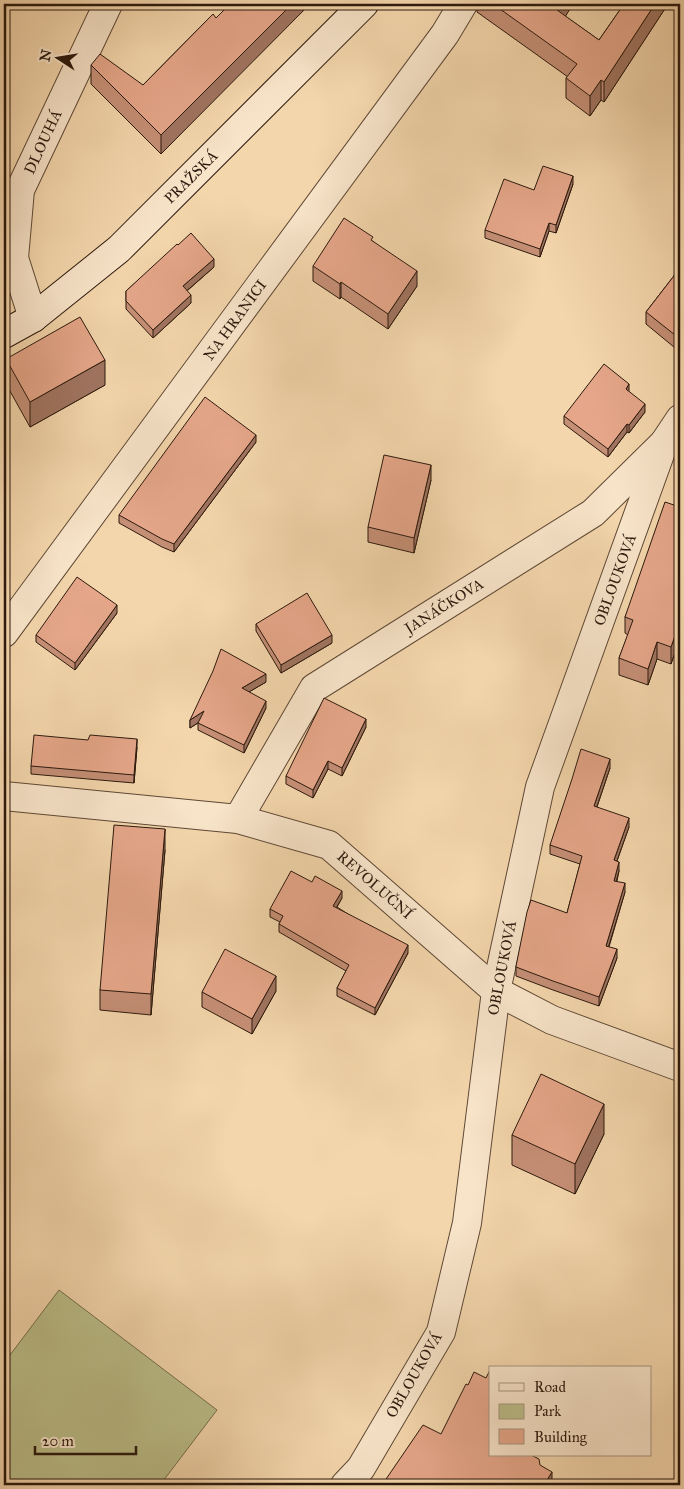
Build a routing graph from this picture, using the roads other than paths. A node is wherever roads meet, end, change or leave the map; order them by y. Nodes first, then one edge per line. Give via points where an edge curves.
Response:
1 (108, 4) edge
2 (364, 4) edge
3 (463, 4) edge
4 (9, 254) edge
5 (33, 318) junction
6 (4, 334) edge
7 (680, 419) edge
8 (664, 443) junction
9 (4, 633) edge
10 (4, 796) edge
11 (238, 818) junction
12 (496, 990) junction
13 (680, 1067) edge
14 (345, 1485) edge

1 - 4 street, DLOUHÁ via 20,190
2 - 5 street, PRAŽSKÁ via 119,249
3 - 9 street, NA HRANICI via 445,34
4 - 5 street, DLOUHÁ
5 - 6 street, PRAŽSKÁ
7 - 8 street, JANÁČKOVA
8 - 11 street, JANÁČKOVA via 593,513 314,688
8 - 12 street, OBLOUKOVÁ via 540,787
10 - 11 street, REVOLUČNÍ
11 - 12 street, REVOLUČNÍ via 328,845
12 - 13 street, REVOLUČNÍ via 552,1020
12 - 14 street, OBLOUKOVÁ via 467,1223 441,1332 361,1468

